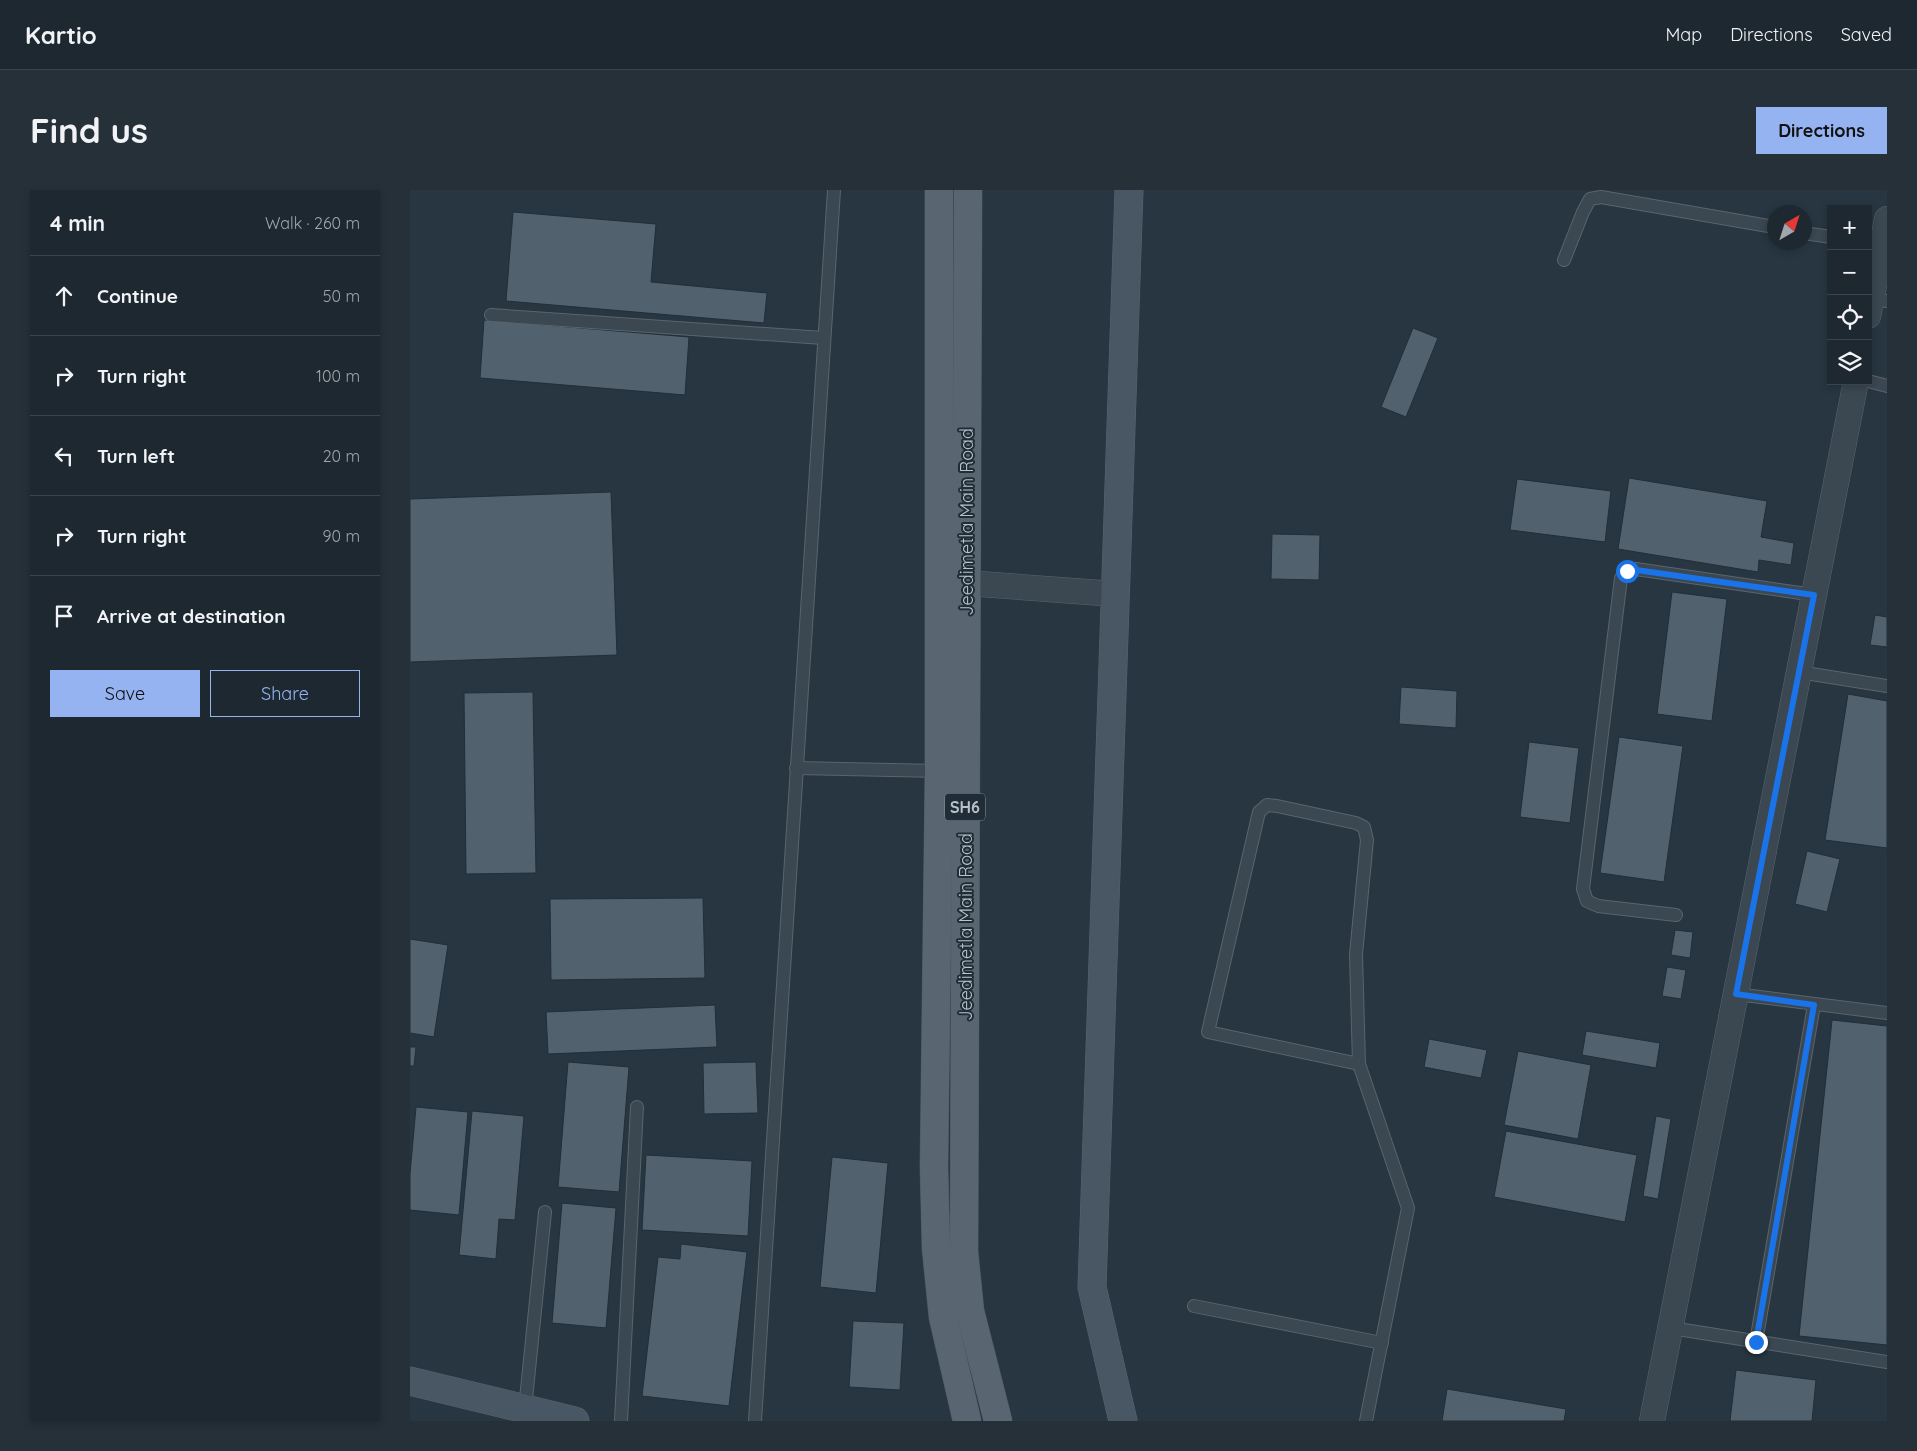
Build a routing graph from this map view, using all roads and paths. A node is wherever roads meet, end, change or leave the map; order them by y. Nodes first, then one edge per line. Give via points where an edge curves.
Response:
1 (834, 190) edge
2 (939, 190) edge
3 (968, 190) edge
4 (1130, 190) edge
5 (1887, 220) edge
6 (1767, 227) edge
7 (1812, 234) edge
8 (1827, 237) edge
9 (1875, 245) edge
10 (1564, 260) dead end
11 (1876, 305) edge
12 (491, 315) dead end
13 (823, 338) junction
14 (1872, 382) edge
15 (1855, 385) edge
16 (1887, 386) edge
17 (966, 583) junction
18 (1115, 594) junction
19 (1814, 595) junction
20 (1799, 672) junction
21 (1887, 686) edge
22 (796, 768) junction
23 (939, 771) junction
24 (1676, 915) dead end
25 (1736, 994) junction
26 (1814, 1005) junction
27 (1887, 1013) edge
28 (1359, 1064) junction
29 (637, 1107) dead end
30 (545, 1212) dead end
31 (1194, 1306) dead end
32 (1671, 1328) junction
33 (1756, 1342) junction
34 (1382, 1343) junction
35 (1887, 1362) edge
36 (410, 1381) edge
37 (524, 1409) junction
38 (575, 1421) edge
39 (621, 1421) edge
40 (755, 1421) edge
41 (967, 1421) edge
42 (998, 1421) edge
43 (1123, 1421) edge
44 (1366, 1421) edge
45 (1652, 1421) edge

1 - 13 lane
2 - 23 main road, Jeedimetla Main Road / SH6
3 - 17 main road, Jeedimetla Main Road / SH6
4 - 18 street
5 - 9 street
6 - 10 lane via 1601,197 1590,199
7 - 8 lane
9 - 11 street
12 - 13 lane
13 - 22 lane
14 - 16 lane
15 - 19 street
17 - 18 street
17 - 42 main road, Jeedimetla Main Road / SH6 via 964,1252 970,1311
18 - 43 street via 1092,1287
19 - 20 street
19 - 24 lane via 1636,570 1627,571 1621,578 1583,889 1587,900 1598,906
20 - 21 lane
20 - 25 street
22 - 23 lane
22 - 40 lane
23 - 41 main road, Jeedimetla Main Road / SH6 via 934,1167 936,1248 943,1317
25 - 26 lane
25 - 32 street
26 - 27 lane
26 - 33 lane
28 - 28 lane via 1356,954 1367,840 1364,827 1267,805 1259,812 1208,1032
28 - 34 lane via 1408,1208
29 - 39 lane
30 - 37 lane
31 - 34 lane
32 - 33 lane
32 - 45 street
33 - 35 lane
34 - 44 lane
36 - 37 street
37 - 38 street

